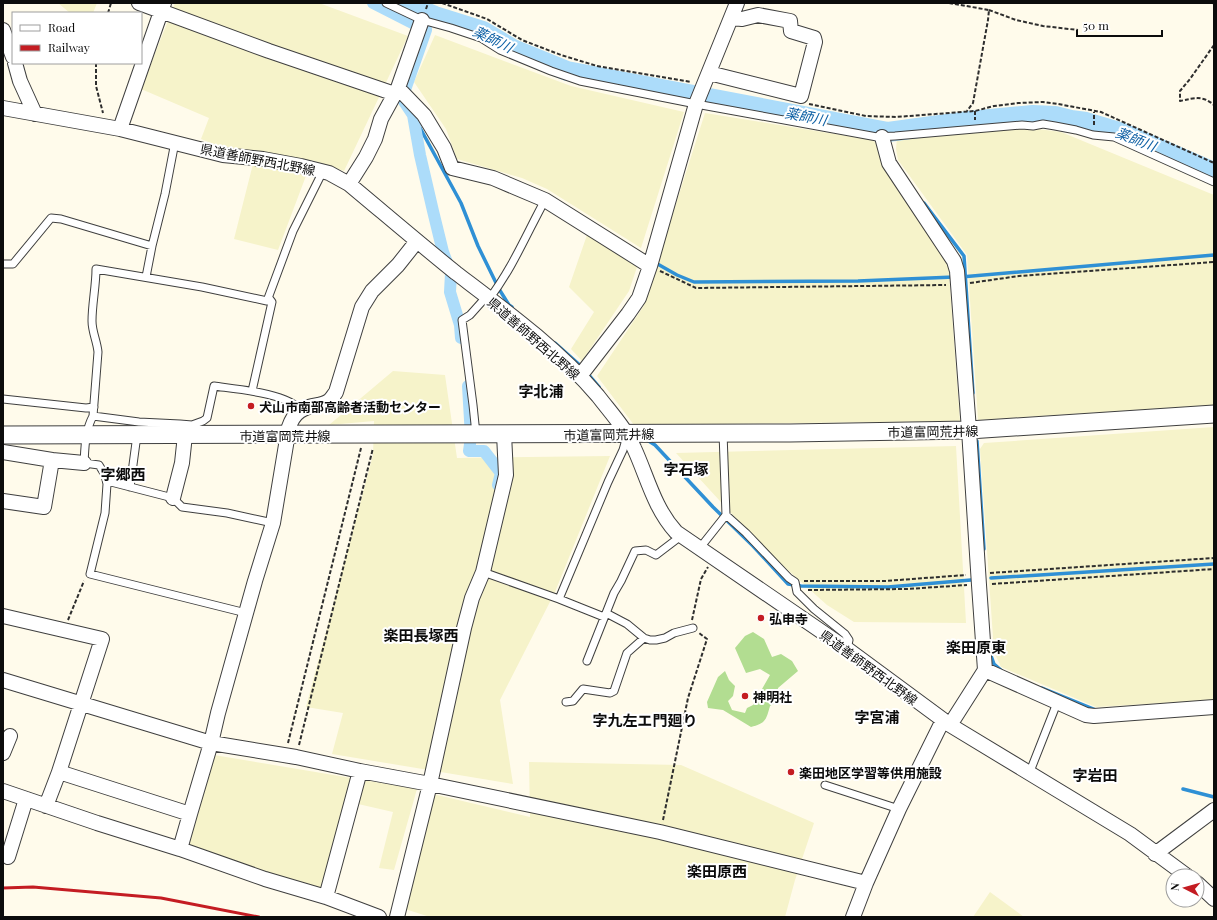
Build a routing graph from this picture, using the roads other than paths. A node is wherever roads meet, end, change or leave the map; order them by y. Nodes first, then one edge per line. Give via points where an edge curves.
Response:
1 (138, 3) edge
2 (386, 3) edge
3 (738, 3) edge
4 (163, 7) edge
5 (732, 18) junction
6 (422, 20) junction
7 (3, 30) edge
8 (12, 54) edge
9 (15, 64) edge
10 (706, 82) junction
11 (400, 93) junction
12 (696, 104) junction
13 (3, 108) edge
14 (35, 114) junction
15 (120, 129) junction
16 (888, 136) junction
17 (175, 142) junction
18 (322, 171) junction
19 (1214, 182) edge
20 (349, 184) junction
21 (544, 200) junction
22 (417, 241) junction
23 (152, 246) junction
24 (651, 261) junction
25 (3, 264) edge
26 (146, 277) junction
27 (269, 298) junction
28 (488, 298) junction
29 (584, 372) junction
30 (252, 391) junction
31 (3, 399) edge
32 (94, 408) junction
33 (300, 410) junction
34 (1214, 414) edge
35 (93, 416) junction
36 (976, 430) junction
37 (723, 433) junction
38 (472, 434) junction
39 (504, 434) junction
40 (627, 434) junction
41 (85, 435) junction
42 (137, 435) junction
43 (185, 435) junction
44 (288, 435) junction
45 (3, 436) edge
46 (3, 452) edge
47 (52, 460) junction
48 (84, 463) junction
49 (106, 484) junction
50 (130, 487) junction
51 (173, 498) junction
52 (3, 501) edge
53 (726, 515) junction
54 (273, 523) junction
55 (681, 536) junction
56 (699, 549) junction
57 (483, 572) junction
58 (559, 599) junction
59 (246, 612) junction
60 (605, 615) junction
61 (3, 616) edge
62 (693, 628) road end
63 (644, 638) junction
64 (847, 649) junction
65 (587, 661) dead end
66 (985, 670) junction
67 (3, 680) edge
68 (566, 702) dead end
69 (1057, 703) junction
70 (81, 704) junction
71 (1214, 707) edge
72 (946, 722) junction
73 (10, 736) dead end
74 (211, 743) junction
75 (3, 753) edge
76 (58, 772) junction
77 (360, 772) junction
78 (1029, 774) junction
79 (424, 783) junction
80 (825, 784) dead end
81 (3, 790) edge
82 (26, 799) junction
83 (46, 806) junction
84 (899, 809) junction
85 (1214, 810) edge
86 (190, 814) junction
87 (180, 849) junction
88 (1155, 854) junction
89 (8, 857) dead end
90 (1175, 868) edge
91 (866, 883) junction
92 (1205, 891) edge
93 (326, 897) junction
94 (1214, 899) edge
95 (379, 917) edge
96 (397, 917) edge
97 (853, 917) edge

1 - 4 street
2 - 6 lane
3 - 5 street
4 - 11 street via 307,64
4 - 15 street
5 - 10 street
5 - 10 street via 742,19 758,15 790,21 791,32 814,38 801,96
6 - 11 street
6 - 12 lane via 481,38 500,50 580,81
7 - 8 street
9 - 14 street
10 - 12 street
11 - 20 street via 381,119 366,157
11 - 21 street via 424,115 444,148 452,168 493,178
12 - 16 lane
12 - 24 street
13 - 14 street, 県道善師野西北野線
14 - 15 street, 県道善師野西北野線
15 - 17 street, 県道善師野西北野線
16 - 19 lane via 1043,124 1114,137
16 - 36 street via 890,163 954,261 961,279
17 - 18 street, 県道善師野西北野線 via 223,156 263,159
17 - 23 lane
18 - 20 street, 県道善師野西北野線
18 - 27 lane via 293,231
20 - 22 street, 県道善師野西北野線
21 - 24 street
21 - 28 lane via 496,290
22 - 28 street, 県道善師野西北野線
22 - 33 street via 372,291 362,307 336,392 331,400
23 - 25 lane via 51,218 13,264
23 - 26 lane
24 - 29 street via 639,298
26 - 27 lane via 267,301
26 - 32 lane via 96,269 92,321 98,343
27 - 30 lane via 272,302
28 - 29 street, 県道善師野西北野線
28 - 38 lane via 462,320 473,397
29 - 40 street, 県道善師野西北野線
30 - 33 lane via 288,400
30 - 35 lane via 214,386 207,418 192,425
31 - 32 lane
32 - 35 lane
33 - 44 street via 292,420
34 - 36 street, 市道富岡荒井線
35 - 41 lane
36 - 37 street, 市道富岡荒井線
36 - 66 street via 978,579
37 - 40 street, 市道富岡荒井線
37 - 53 lane
38 - 39 street, 市道富岡荒井線
38 - 44 street, 市道富岡荒井線
39 - 40 street, 市道富岡荒井線
39 - 57 street via 506,475
40 - 55 street, 県道善師野西北野線 via 660,510
40 - 58 lane via 623,450
41 - 42 street, 市道富岡荒井線
41 - 45 street, 市道富岡荒井線
41 - 48 lane
42 - 43 street, 市道富岡荒井線
42 - 50 lane
43 - 44 street, 市道富岡荒井線
43 - 51 street via 182,463
44 - 54 street
46 - 47 street
47 - 48 street
47 - 52 street via 44,507
48 - 49 lane via 99,465
49 - 50 lane via 111,482
49 - 59 lane via 105,513 90,574
50 - 51 lane
51 - 54 lane via 182,507
53 - 56 lane
53 - 64 lane via 795,582 797,592 845,634 849,640
54 - 59 street
55 - 56 street, 県道善師野西北野線
55 - 60 lane via 656,555 646,550 635,552
56 - 64 street, 県道善師野西北野線
57 - 58 lane
57 - 79 street via 472,598
58 - 60 lane
59 - 74 street
60 - 63 lane via 627,624
60 - 65 lane
61 - 70 street via 102,639
62 - 63 lane via 656,640
63 - 68 lane via 627,653 614,691 610,693 583,689 573,701
64 - 72 street, 県道善師野西北野線
66 - 69 street
66 - 72 street
67 - 70 street
69 - 71 street via 1094,716
69 - 78 lane
70 - 74 street
70 - 76 street
72 - 78 street, 県道善師野西北野線
72 - 84 street
73 - 75 street
74 - 77 street via 290,756
74 - 86 street
76 - 83 street
76 - 86 street
77 - 79 street
77 - 93 street
78 - 88 street, 県道善師野西北野線 via 1130,834
79 - 91 street via 660,832
79 - 96 street
80 - 84 lane
81 - 82 street
82 - 83 street
82 - 89 street
83 - 87 street
84 - 91 street
85 - 88 street
86 - 87 street
87 - 93 street via 264,879
88 - 90 street, 県道善師野西北野線
91 - 97 street
92 - 94 street
93 - 95 street

